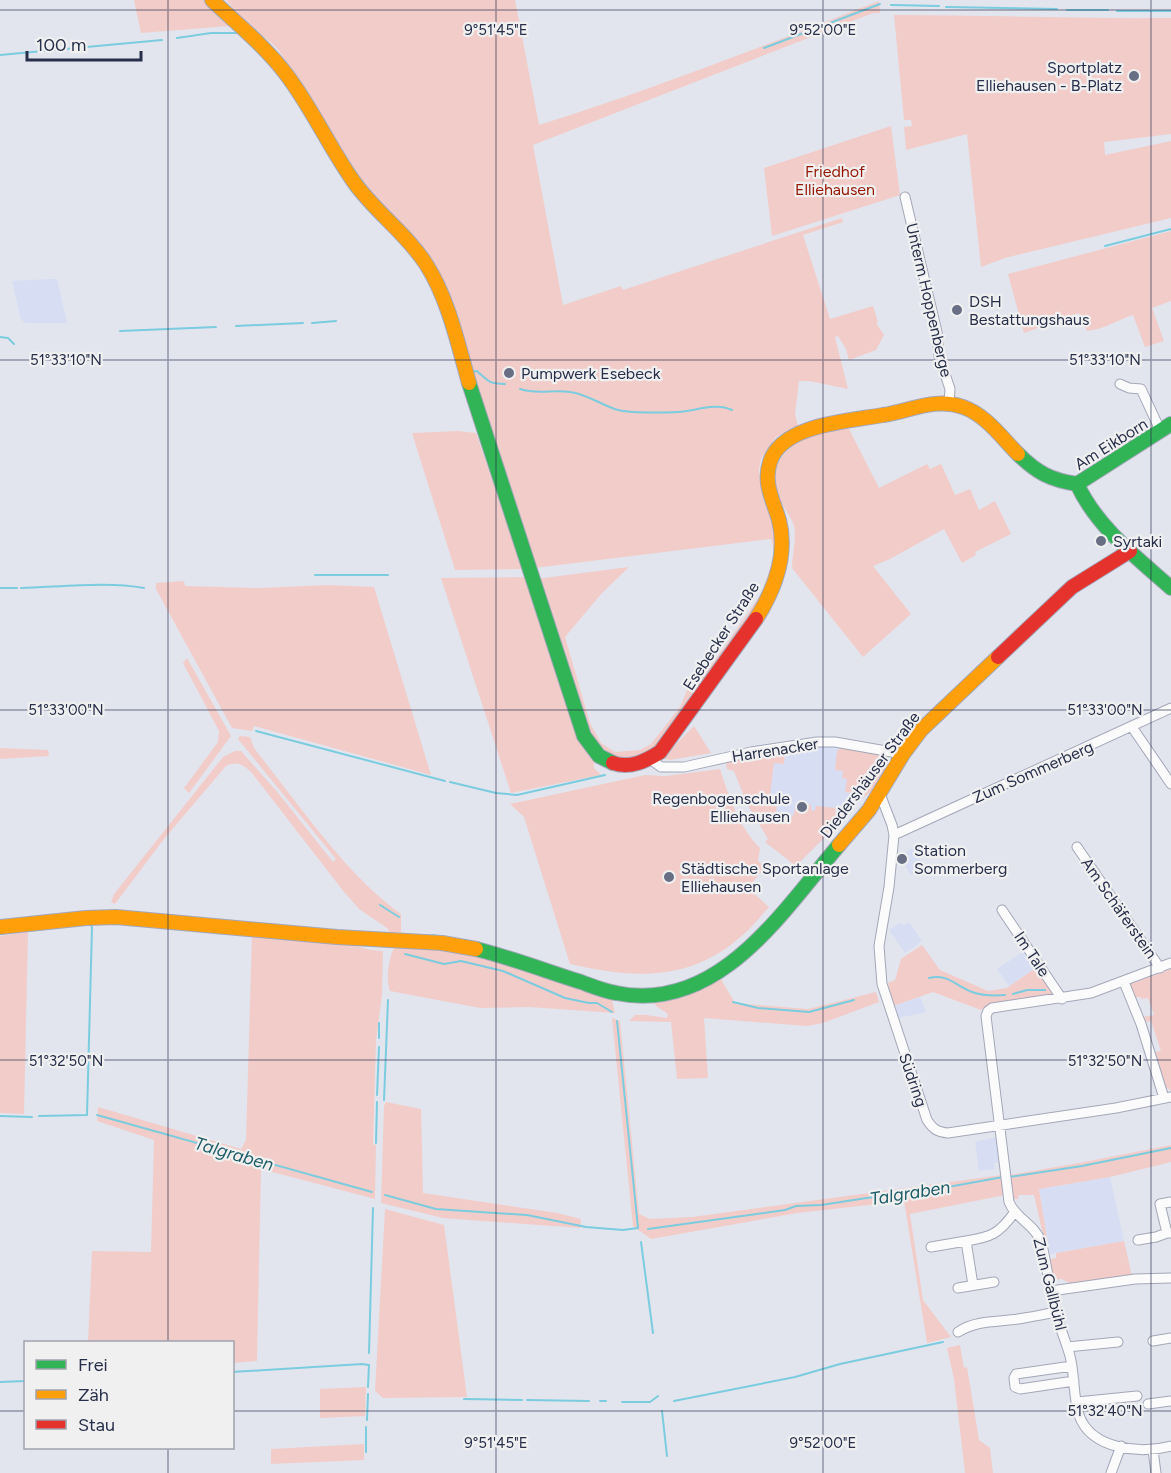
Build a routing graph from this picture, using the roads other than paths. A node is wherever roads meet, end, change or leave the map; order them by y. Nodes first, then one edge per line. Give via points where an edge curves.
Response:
1 (212, 0) edge
2 (905, 197) dead end
3 (1120, 384) dead end
4 (949, 403) junction
5 (1166, 428) edge
6 (1077, 484) junction
7 (1130, 551) junction
8 (1171, 588) edge
9 (1171, 708) edge
10 (1132, 727) junction
11 (903, 754) junction
12 (650, 759) junction
13 (1171, 784) edge
14 (880, 794) junction
15 (894, 835) junction
16 (1077, 848) dead end
17 (1002, 910) dead end
18 (0, 927) edge
19 (1171, 963) edge
20 (1160, 968) junction
21 (1124, 981) junction
22 (1062, 999) junction
23 (1168, 1097) edge
24 (999, 1125) junction
25 (1171, 1202) edge
26 (1014, 1213) junction
27 (1169, 1233) edge
28 (1137, 1240) dead end
29 (966, 1241) junction
30 (931, 1247) dead end
31 (1171, 1278) edge
32 (994, 1282) dead end
33 (973, 1286) junction
34 (958, 1288) dead end
35 (1051, 1291) junction
36 (1055, 1312) junction
37 (958, 1332) dead end
38 (1171, 1338) edge
39 (1153, 1341) dead end
40 (1118, 1342) dead end
41 (1067, 1347) junction
42 (1072, 1366) junction
43 (1074, 1381) junction
44 (1137, 1396) dead end
45 (1171, 1401) edge
46 (1077, 1402) junction
47 (1148, 1404) dead end
48 (1121, 1446) junction
49 (1171, 1446) edge
50 (1153, 1450) junction
51 (1111, 1473) edge
52 (1156, 1473) edge

1 - 12 street via 281,66 361,193 431,272 584,736 597,755 620,766 637,766
2 - 4 street, Unterm Hoppenberge via 937,332 939,356 950,389
3 - 5 street via 1141,389
4 - 6 street, Am Eikborn via 979,416 1036,471 1059,482
4 - 12 street, Esebecker Straße via 829,424 793,437 777,449 768,465 767,482 781,525 783,547 771,592 670,740
5 - 6 street, Am Eikborn
6 - 7 street via 1087,504
7 - 8 street
7 - 11 street, Diedershäuser Straße via 1072,587 931,720
9 - 10 street, Zum Sommerberg
10 - 13 street
10 - 15 street, Zum Sommerberg
11 - 12 street, Harrenacker via 817,742 684,767 661,766
11 - 14 street, Diedershäuser Straße
14 - 15 street, Südring
14 - 18 street, Diedershäuser Straße via 755,944 718,973 692,987 647,996 616,993 478,950 442,943 116,917
15 - 24 street, Südring via 879,965 886,999 927,1120 940,1132
16 - 20 street, Am Schäferstein
17 - 22 street, Im Tale
19 - 20 street
20 - 21 street
21 - 22 street
21 - 23 street
22 - 24 street via 988,1011
23 - 24 street, Südring
24 - 26 street via 1009,1202
25 - 27 street via 1160,1204
26 - 29 street via 998,1232
26 - 35 street, Zum Gallbühl via 1037,1231
27 - 28 street
29 - 30 street
29 - 33 street
31 - 35 street
32 - 33 street
33 - 34 street
35 - 36 street, Zum Gallbühl
36 - 37 street via 978,1323
36 - 41 street, Zum Gallbühl
38 - 39 street
40 - 41 street, Zum Gallbühl
41 - 42 street, Zum Gallbühl
42 - 43 street, Zum Gallbühl
42 - 43 street via 1016,1374 1015,1388
43 - 46 street, Zum Gallbühl
44 - 46 street
45 - 47 street
46 - 48 street, Zum Gallbühl via 1083,1425 1098,1438
48 - 50 street, Zum Gallbühl
48 - 51 street
49 - 50 street, Zum Gallbühl
50 - 52 street

